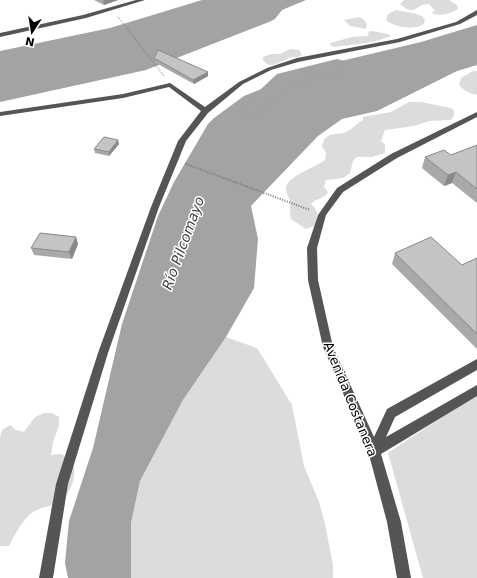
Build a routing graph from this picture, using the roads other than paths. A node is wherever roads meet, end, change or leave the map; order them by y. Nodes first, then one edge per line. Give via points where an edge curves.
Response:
1 (142, 0) edge
2 (477, 12) edge
3 (0, 35) edge
4 (205, 112) junction
5 (0, 114) edge
6 (477, 114) edge
7 (477, 364) edge
8 (477, 390) edge
9 (374, 451) junction
10 (46, 578) edge
11 (404, 578) edge

1 - 3 street via 84,17
2 - 4 street via 458,23 398,41 297,60 269,69 241,83
4 - 5 street via 170,85 123,96
4 - 10 street via 182,141 174,159 103,353 64,476
6 - 9 street, Avenida Costanera via 394,156 340,190 322,215 312,248 313,280 328,347
7 - 9 street via 391,413
8 - 9 street
9 - 11 street, Avenida Costanera via 394,522

